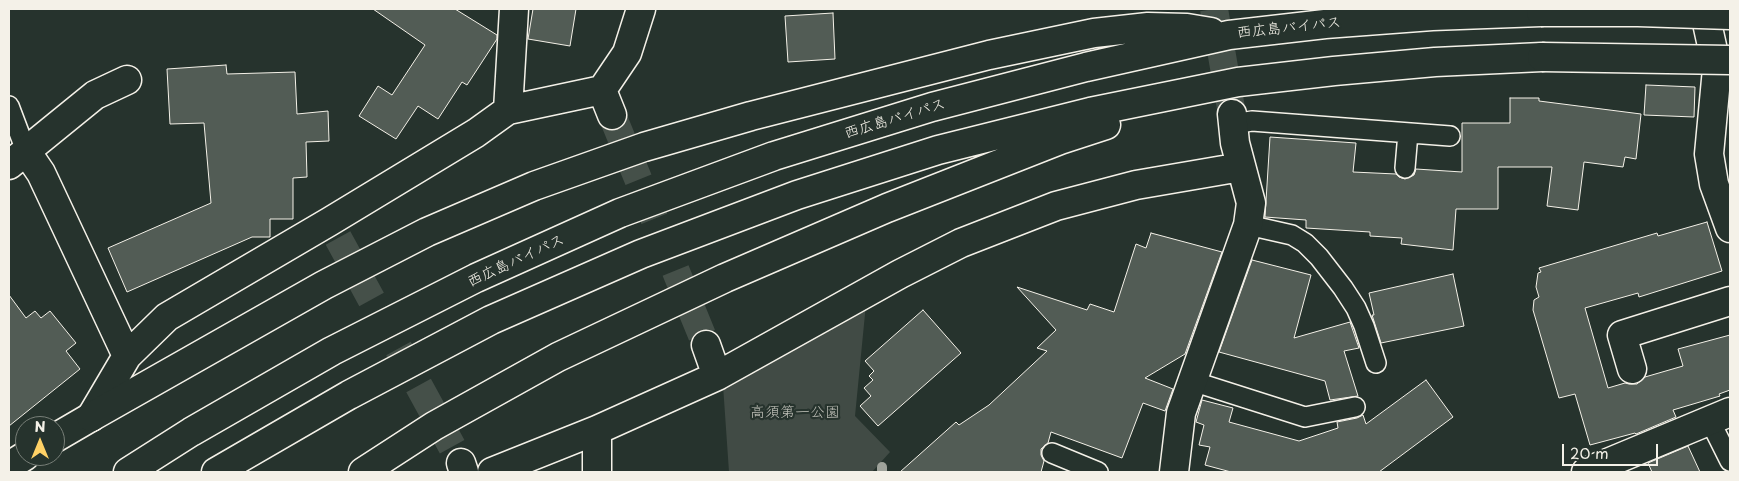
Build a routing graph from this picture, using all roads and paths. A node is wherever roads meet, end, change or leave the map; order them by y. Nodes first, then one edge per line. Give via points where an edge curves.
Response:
1 (514, 9) edge
2 (641, 9) edge
3 (1704, 9) edge
4 (1730, 15) edge
5 (1230, 35) junction
6 (1730, 60) edge
7 (128, 80) dead end
8 (1238, 82) junction
9 (602, 90) junction
10 (9, 106) edge
11 (508, 110) junction
12 (612, 115) tunnel mouth
13 (1232, 119) joint
14 (1408, 133) junction
15 (1450, 136) dead end
16 (18, 158) edge
17 (1242, 167) junction
18 (1405, 168) dead end
19 (1248, 224) junction
20 (1730, 228) edge
21 (1730, 301) edge
22 (706, 345) tunnel mouth
23 (128, 356) junction
24 (1376, 363) dead end
25 (1632, 369) dead end
26 (717, 376) junction
27 (1192, 381) junction
28 (1355, 407) dead end
29 (1720, 416) edge
30 (91, 417) junction
31 (597, 430) junction
32 (65, 432) edge
33 (1052, 453) dead end
34 (1730, 461) edge
35 (128, 472) edge
36 (216, 472) edge
37 (363, 472) edge
38 (492, 472) edge
39 (597, 472) edge
40 (1098, 472) edge
41 (1174, 472) edge
42 (1586, 472) edge

1 - 11 main road
2 - 9 main road via 627,53
3 - 20 main road via 1718,69 1710,154 1714,184
4 - 5 main road, 西広島バイパス, bridge via 1541,12 1432,16
5 - 30 main road via 1187,28 1148,27 1094,33 989,55 644,147 534,186 427,232 324,285
5 - 35 main road, 西広島バイパス via 1086,67 932,107 774,156 620,213 476,278 332,351
6 - 8 main road, bridge via 1542,58 1435,62
7 - 16 main road via 95,96
8 - 36 main road via 1090,112 938,150 797,195 650,250 491,320 349,395
8 - 37 main road via 1060,140 887,208 725,278 558,357 434,426
9 - 11 main road
9 - 12 main road
10 - 16 lane
11 - 23 main road via 333,230 166,317
13 - 14 lane
13 - 17 main road
14 - 15 lane
14 - 18 lane
16 - 23 main road via 41,173
17 - 19 main road via 1251,203
17 - 26 main road via 1136,186 1056,206 961,243
19 - 24 lane via 1292,235 1319,257 1356,308
19 - 27 main road
21 - 25 main road via 1622,335
22 - 26 main road
23 - 30 main road
26 - 31 main road
27 - 28 lane via 1304,417
27 - 41 main road via 1181,413
29 - 34 lane
29 - 42 main road
30 - 32 main road
31 - 38 main road
31 - 39 main road
33 - 40 lane

